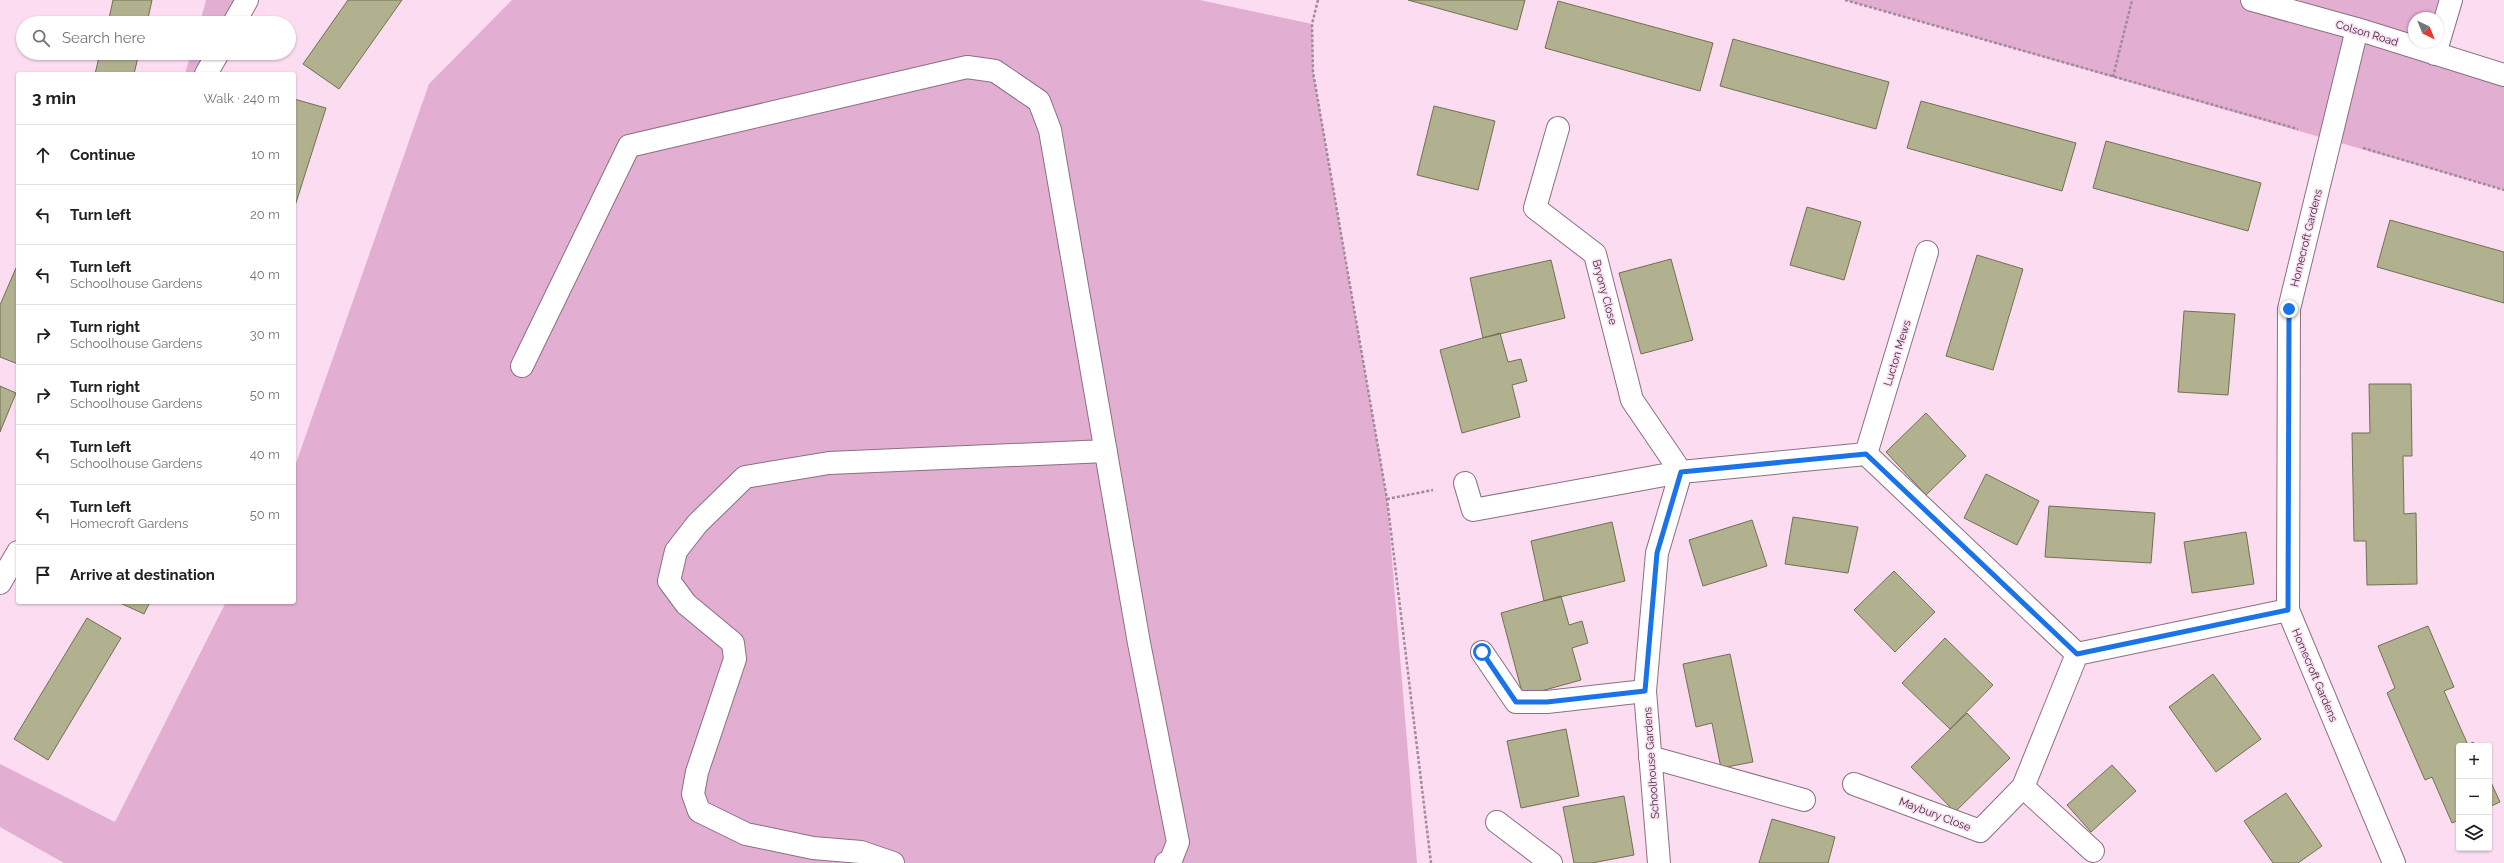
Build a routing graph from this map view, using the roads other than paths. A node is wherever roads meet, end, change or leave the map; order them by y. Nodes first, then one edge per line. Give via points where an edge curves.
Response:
1 (247, 0) edge
2 (2252, 0) edge
3 (2452, 0) edge
4 (2298, 6) edge
5 (238, 16) edge
6 (2357, 28) junction
7 (2435, 54) junction
8 (214, 60) edge
9 (207, 72) edge
10 (2504, 75) edge
11 (1558, 128) dead end
12 (1927, 252) dead end
13 (522, 366) dead end
14 (1106, 451) junction
15 (1866, 454) junction
16 (1681, 472) junction
17 (1465, 483) road end
18 (16, 555) edge
19 (0, 583) edge
20 (2288, 610) junction
21 (1482, 652) dead end
22 (2077, 654) junction
23 (1645, 691) junction
24 (1650, 757) junction
25 (1854, 784) dead end
26 (2023, 787) junction
27 (1804, 800) dead end
28 (1497, 822) dead end
29 (2093, 851) dead end
30 (893, 863) edge
31 (1166, 863) edge
32 (1551, 863) edge
33 (1658, 863) edge
34 (2394, 863) edge

1 - 5 street
2 - 4 street, Colson Road
3 - 7 street
4 - 6 street, Colson Road
6 - 7 street, Colson Road
6 - 20 street, Homecroft Gardens via 2289,309
7 - 10 street, Colson Road
8 - 9 street
11 - 16 street, Bryony Close via 1535,208 1595,254 1632,400
12 - 15 street, Lucton Mews
13 - 14 street via 629,146 967,67 995,71 1039,100 1050,130
14 - 30 street via 828,463 745,477 696,524 676,551 669,581 686,604 733,643 735,659 697,772 693,794 699,811 746,834 813,848 861,852
14 - 31 street via 1139,643 1178,842 1171,860
15 - 16 street
15 - 22 street
16 - 17 street via 1473,510
16 - 23 street, Schoolhouse Gardens via 1657,553
18 - 19 street
20 - 22 street
20 - 34 street, Homecroft Gardens
21 - 23 street via 1516,702 1547,702
22 - 26 street, Maybury Close
23 - 24 street, Schoolhouse Gardens
24 - 27 street
24 - 33 street, Schoolhouse Gardens
25 - 26 street, Maybury Close via 1980,831
26 - 29 street
28 - 32 street

